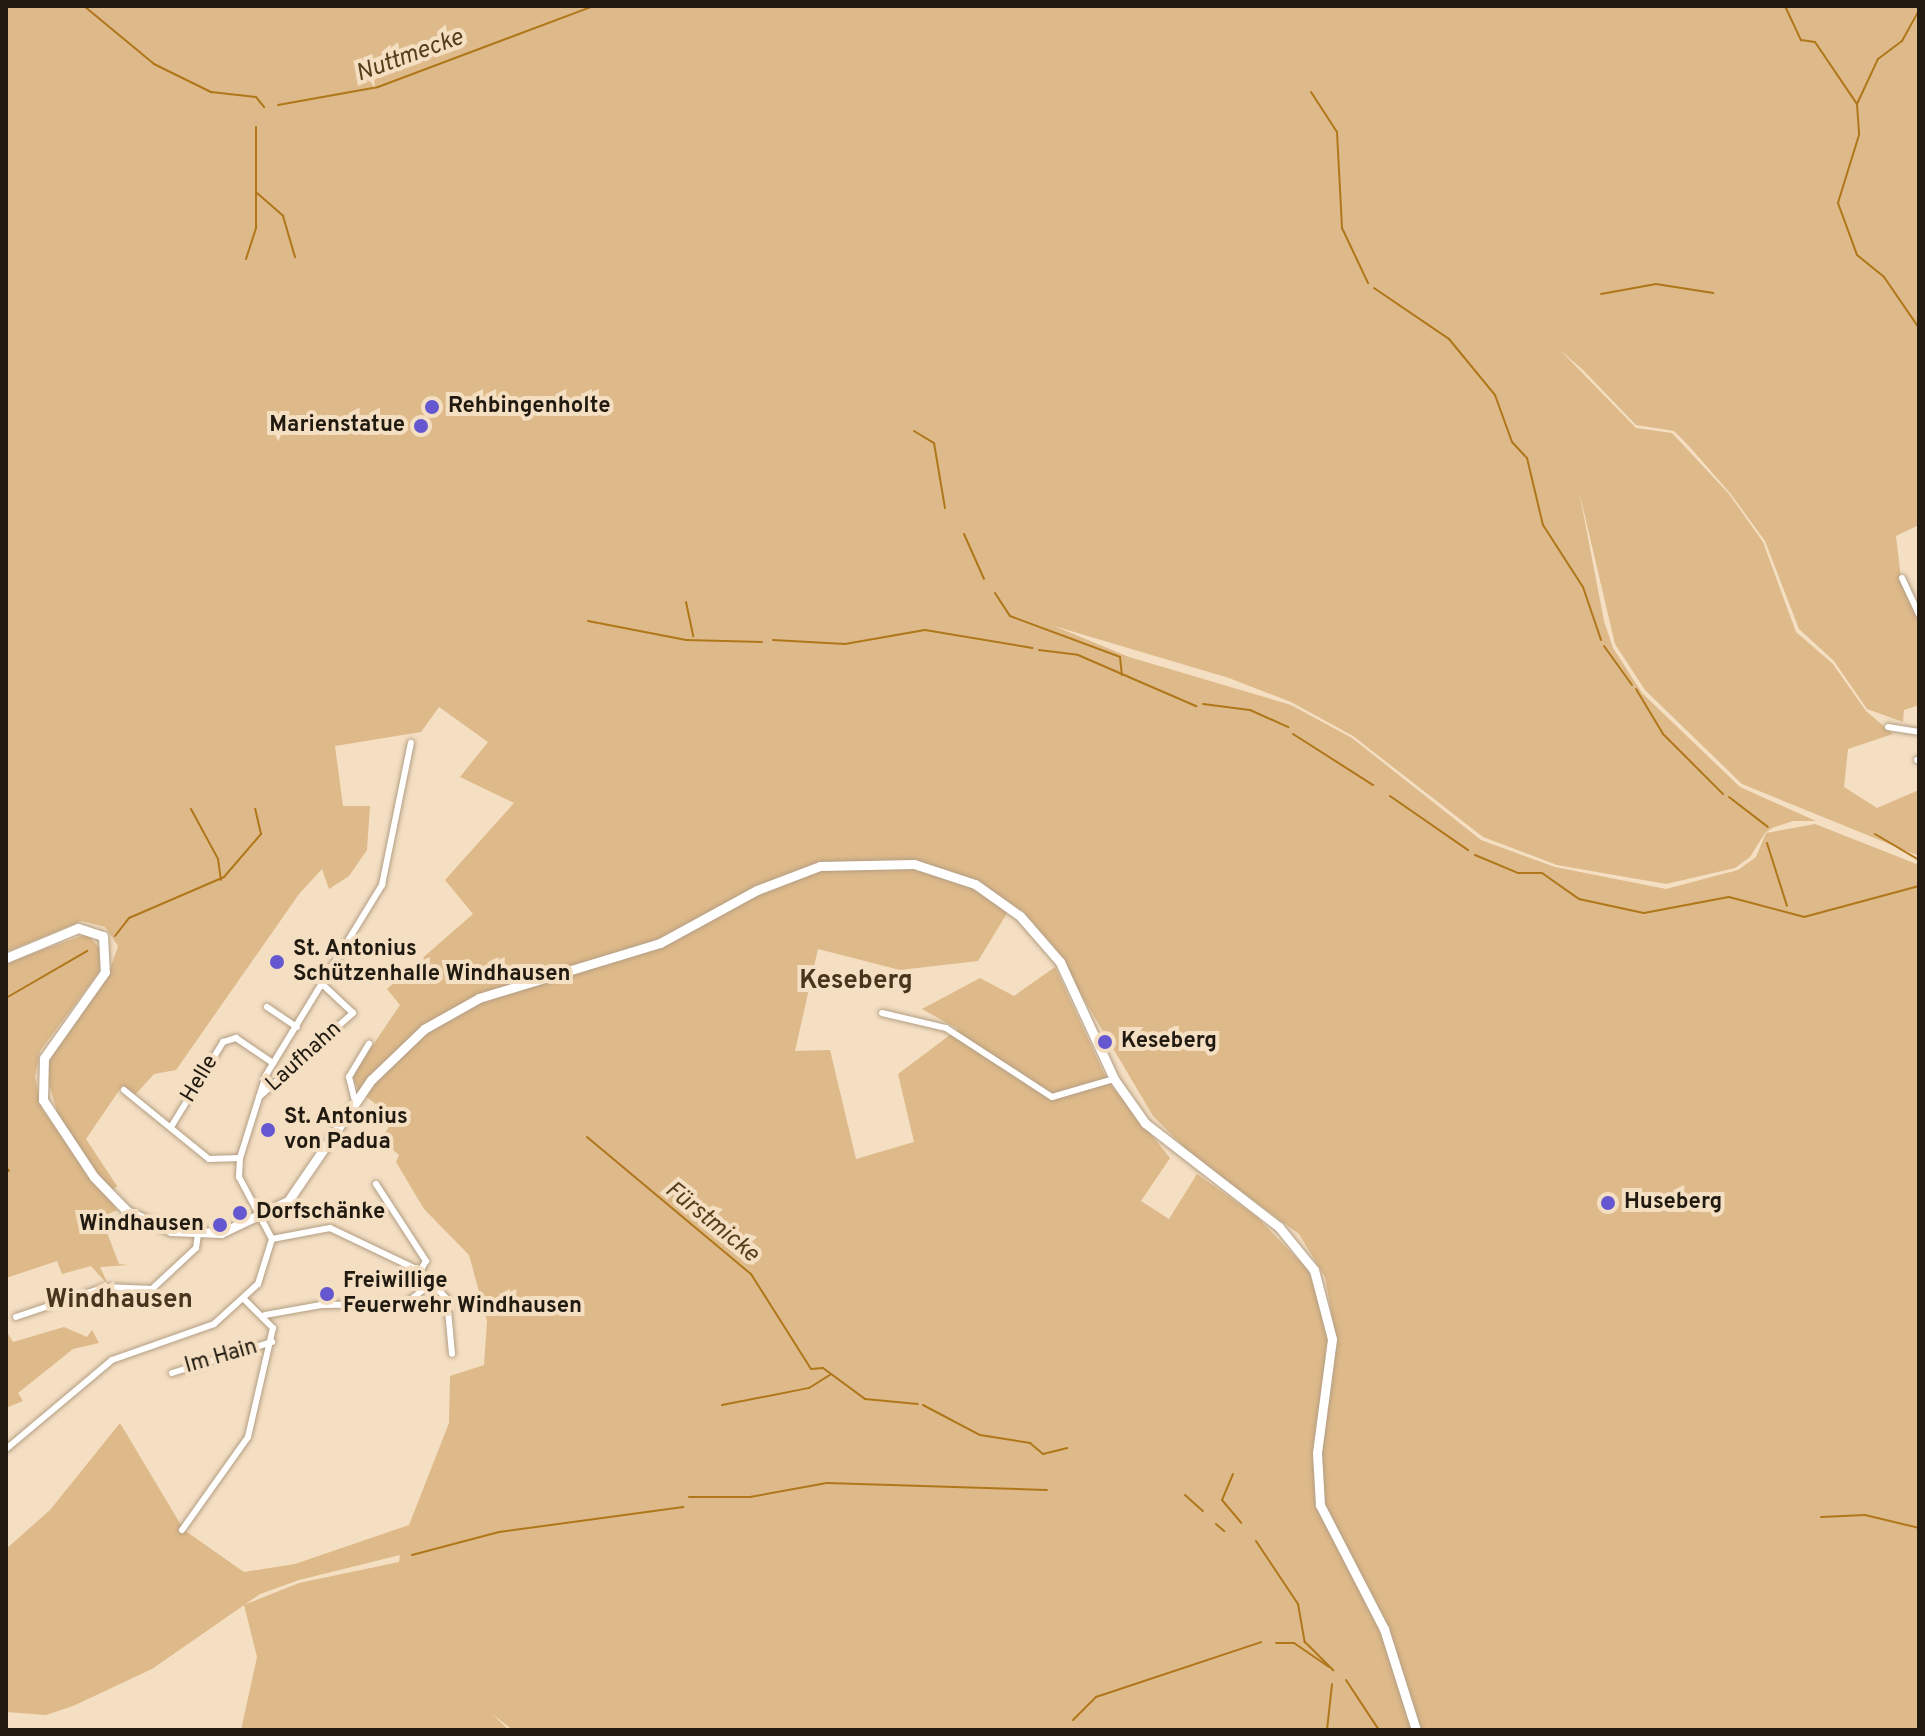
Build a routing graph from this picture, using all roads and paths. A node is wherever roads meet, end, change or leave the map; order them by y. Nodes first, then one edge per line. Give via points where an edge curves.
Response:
1 (1902, 578) dead end
2 (1919, 614) edge
3 (1888, 727) dead end
4 (1919, 732) edge
5 (411, 743) dead end
6 (6, 958) edge
7 (322, 984) junction
8 (267, 1007) dead end
9 (882, 1013) dead end
10 (297, 1027) junction
11 (369, 1044) dead end
12 (273, 1063) junction
13 (1114, 1079) junction
14 (124, 1090) dead end
15 (259, 1097) junction
16 (355, 1101) junction
17 (171, 1127) junction
18 (240, 1158) junction
19 (376, 1184) dead end
20 (266, 1218) junction
21 (198, 1234) junction
22 (272, 1239) junction
23 (420, 1271) junction
24 (434, 1281) junction
25 (243, 1298) junction
26 (265, 1315) junction
27 (16, 1317) dead end
28 (272, 1342) junction
29 (452, 1354) dead end
30 (172, 1373) dead end
31 (6, 1449) edge
32 (182, 1530) dead end
33 (1416, 1730) edge

1 - 2 street
3 - 4 street
5 - 7 street via 392,856
6 - 21 main road via 78,928 107,941 105,972 44,1058 43,1100 113,1199 154,1226
7 - 10 street
7 - 15 street, Laufhahn via 353,1013
8 - 10 street
9 - 13 street via 946,1028 1052,1097
10 - 12 street
11 - 16 street via 349,1077
12 - 15 street
12 - 17 street, Helle via 236,1038 223,1042
13 - 16 main road via 1060,962 1011,908 932,868 855,861 781,879 634,953 479,998 424,1029
13 - 33 main road via 1164,1143 1271,1220 1314,1270 1332,1339 1316,1464 1323,1519 1384,1629
14 - 17 street, Helle
15 - 18 street
16 - 20 main road via 299,1191
17 - 18 street, Helle via 209,1159
18 - 20 street via 239,1177
19 - 23 street via 426,1261
20 - 21 main road
20 - 22 street
21 - 27 street via 196,1248 152,1289 105,1287
22 - 23 street via 321,1226
22 - 25 street via 269,1264
23 - 24 street
24 - 26 street via 405,1304 329,1304
24 - 29 street via 453,1316
25 - 26 street
25 - 31 street via 214,1324 112,1360
26 - 28 street
28 - 30 street, Im Hain
28 - 32 street via 248,1437

